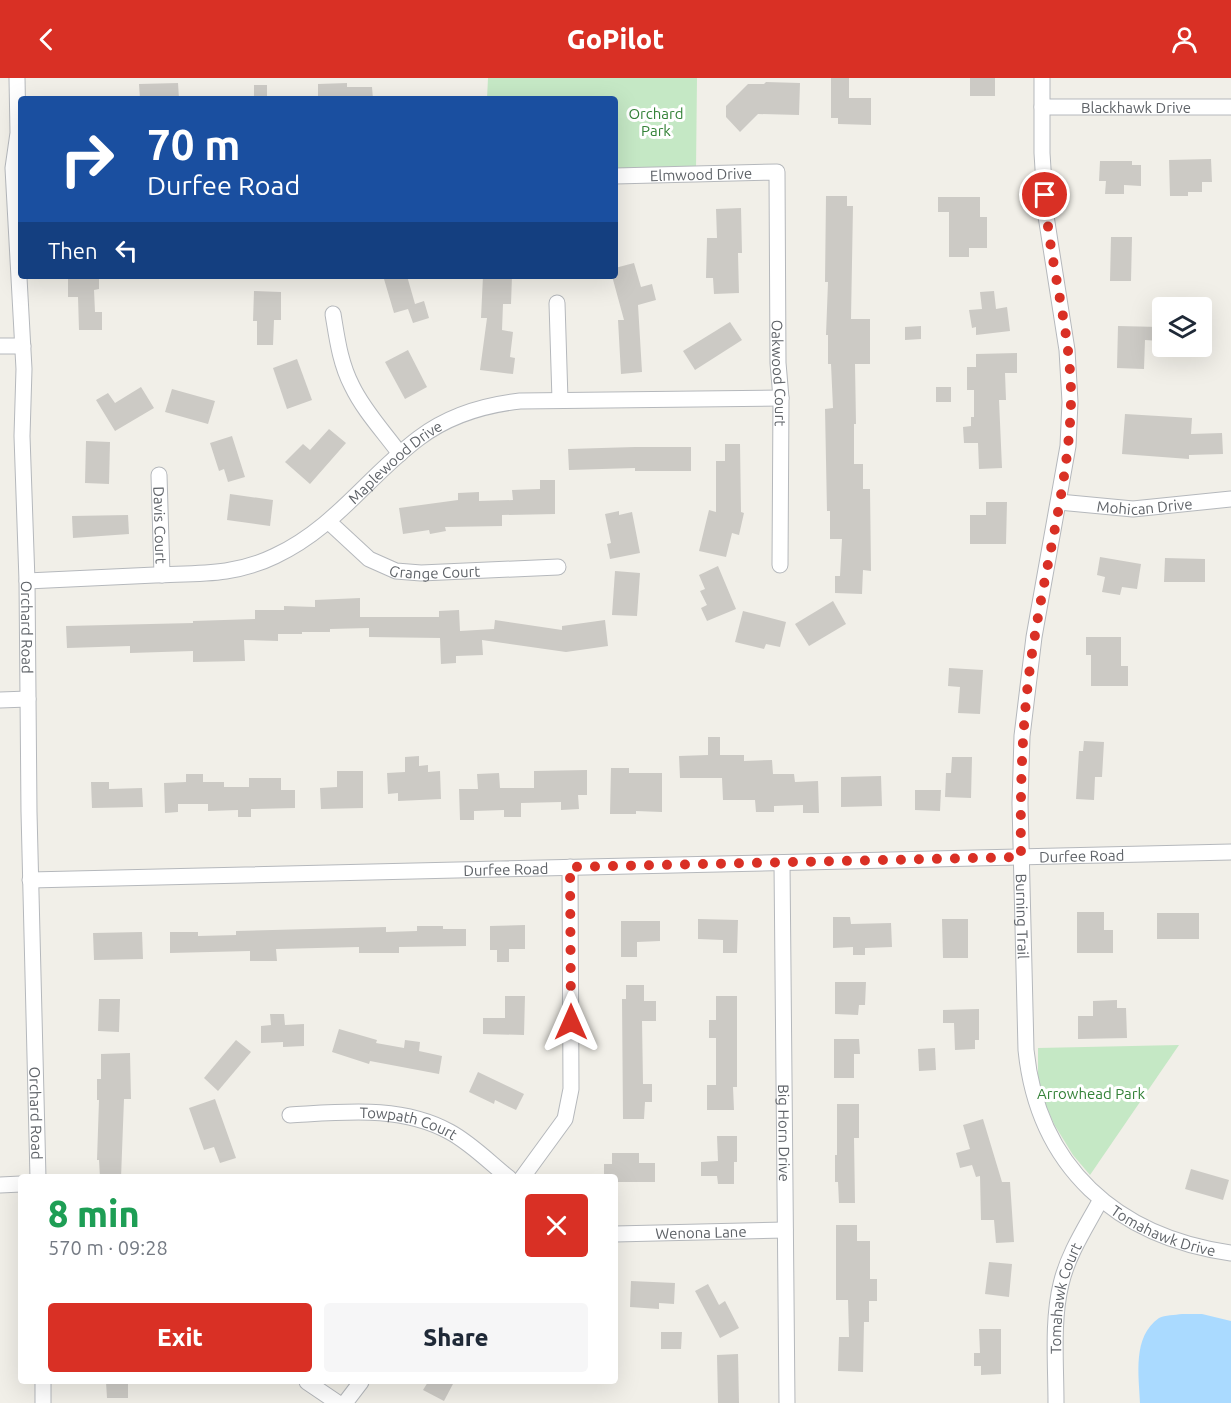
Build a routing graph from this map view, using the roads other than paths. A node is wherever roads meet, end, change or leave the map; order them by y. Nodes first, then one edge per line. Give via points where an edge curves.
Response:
1 (17, 78) edge
2 (1042, 78) edge
3 (1042, 107) junction
4 (1231, 107) edge
5 (7, 168) edge
6 (618, 176) edge
7 (777, 181) joint
8 (17, 190) edge
9 (18, 221) edge
10 (20, 279) edge
11 (557, 303) dead end
12 (333, 314) dead end
13 (22, 345) junction
14 (0, 346) edge
15 (781, 398) junction
16 (560, 400) junction
17 (400, 454) junction
18 (159, 475) dead end
19 (1231, 499) edge
20 (1059, 502) junction
21 (329, 522) junction
22 (780, 565) dead end
23 (558, 567) dead end
24 (162, 575) junction
25 (27, 581) junction
26 (28, 699) junction
27 (0, 700) edge
28 (1231, 852) edge
29 (1021, 857) junction
30 (782, 863) junction
31 (570, 867) junction
32 (30, 879) junction
33 (290, 1115) dead end
34 (38, 1174) edge
35 (504, 1174) edge
36 (525, 1174) edge
37 (18, 1184) edge
38 (0, 1185) edge
39 (1100, 1201) junction
40 (785, 1230) junction
41 (618, 1234) edge
42 (1231, 1253) edge
43 (43, 1384) edge
44 (310, 1384) edge
45 (359, 1384) edge
46 (43, 1403) edge
47 (338, 1403) edge
48 (345, 1403) edge
49 (787, 1403) edge
50 (1056, 1403) edge

1 - 5 street, Orchard Road via 18,133
2 - 3 street, Burning Trail
3 - 4 street, Blackhawk Drive
3 - 20 street, Burning Trail via 1046,216 1070,381 1068,446
5 - 8 street, Orchard Road
6 - 7 street, Elmwood Drive via 777,172
7 - 15 street, Oakwood Court
8 - 9 street, Orchard Road
10 - 13 street, Orchard Road
11 - 16 street
12 - 17 street via 352,386
13 - 14 street
13 - 25 street, Orchard Road
15 - 16 street, Maplewood Drive
15 - 22 street, Oakwood Court
16 - 17 street, Maplewood Drive via 505,403 467,413 434,428
17 - 21 street, Maplewood Drive
18 - 24 street, Davis Court
19 - 20 street, Mohican Drive via 1133,509
20 - 29 street, Burning Trail via 1026,696
21 - 23 street, Grange Court via 369,559 396,571
21 - 24 street, Maplewood Drive via 276,556 241,569 204,575
24 - 25 street, Maplewood Drive
25 - 26 street, Orchard Road
26 - 27 street
26 - 32 street, Orchard Road
28 - 29 street, Durfee Road
29 - 30 street, Durfee Road
29 - 39 street, Burning Trail via 1028,1076 1035,1103 1057,1149
30 - 31 street, Durfee Road
30 - 40 street, Big Horn Drive
31 - 32 street, Durfee Road
31 - 36 street via 570,1098 565,1119
32 - 34 street, Orchard Road
33 - 35 street, Towpath Court via 366,1112 414,1118 456,1135
37 - 38 street
39 - 42 street, Tomahawk Drive via 1146,1228
39 - 50 street, Tomahawk Court via 1072,1251 1061,1284
40 - 41 street, Wenona Lane
40 - 49 street, Big Horn Drive
43 - 46 street
44 - 47 street
45 - 48 street

